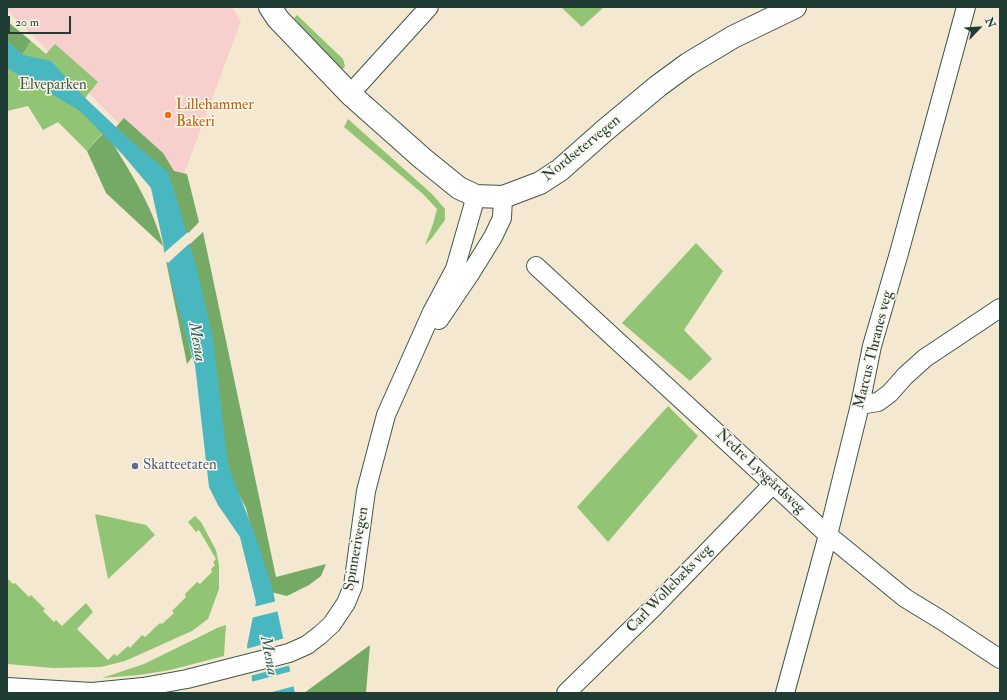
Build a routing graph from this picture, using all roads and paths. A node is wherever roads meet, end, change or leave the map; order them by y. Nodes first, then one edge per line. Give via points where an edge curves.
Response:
1 (270, 7) edge
2 (430, 7) edge
3 (795, 7) edge
4 (966, 7) edge
5 (350, 94) junction
6 (476, 196) junction
7 (503, 197) junction
8 (536, 266) dead end
9 (1000, 308) edge
10 (413, 356) junction
11 (860, 405) junction
12 (773, 484) junction
13 (828, 535) junction
14 (1000, 659) edge
15 (7, 687) edge
16 (566, 693) edge
17 (785, 693) edge

1 - 5 main road, Nordsetervegen via 278,19
2 - 5 street
3 - 7 main road, Nordsetervegen via 733,37 688,64 658,86 560,170 540,183
4 - 11 street, Marcus Thranes veg via 872,346
5 - 6 main road, Nordsetervegen via 459,188
6 - 7 main road, Nordsetervegen
6 - 10 street, Spinnerivegen via 455,269 432,312
7 - 10 street, Spinnerivegen via 502,218 494,237
8 - 12 street, Nedre Lysgårdsveg
9 - 11 street via 925,358 878,402
10 - 15 street, Spinnerivegen via 386,415 366,491 353,586 346,603 320,636 289,653 188,679 143,687 92,692
11 - 13 street, Marcus Thranes veg
12 - 13 street, Nedre Lysgårdsveg
12 - 16 street, Carl Wollebæks veg
13 - 14 street, Nedre Lysgårdsveg via 905,598
13 - 17 street, Marcus Thranes veg

